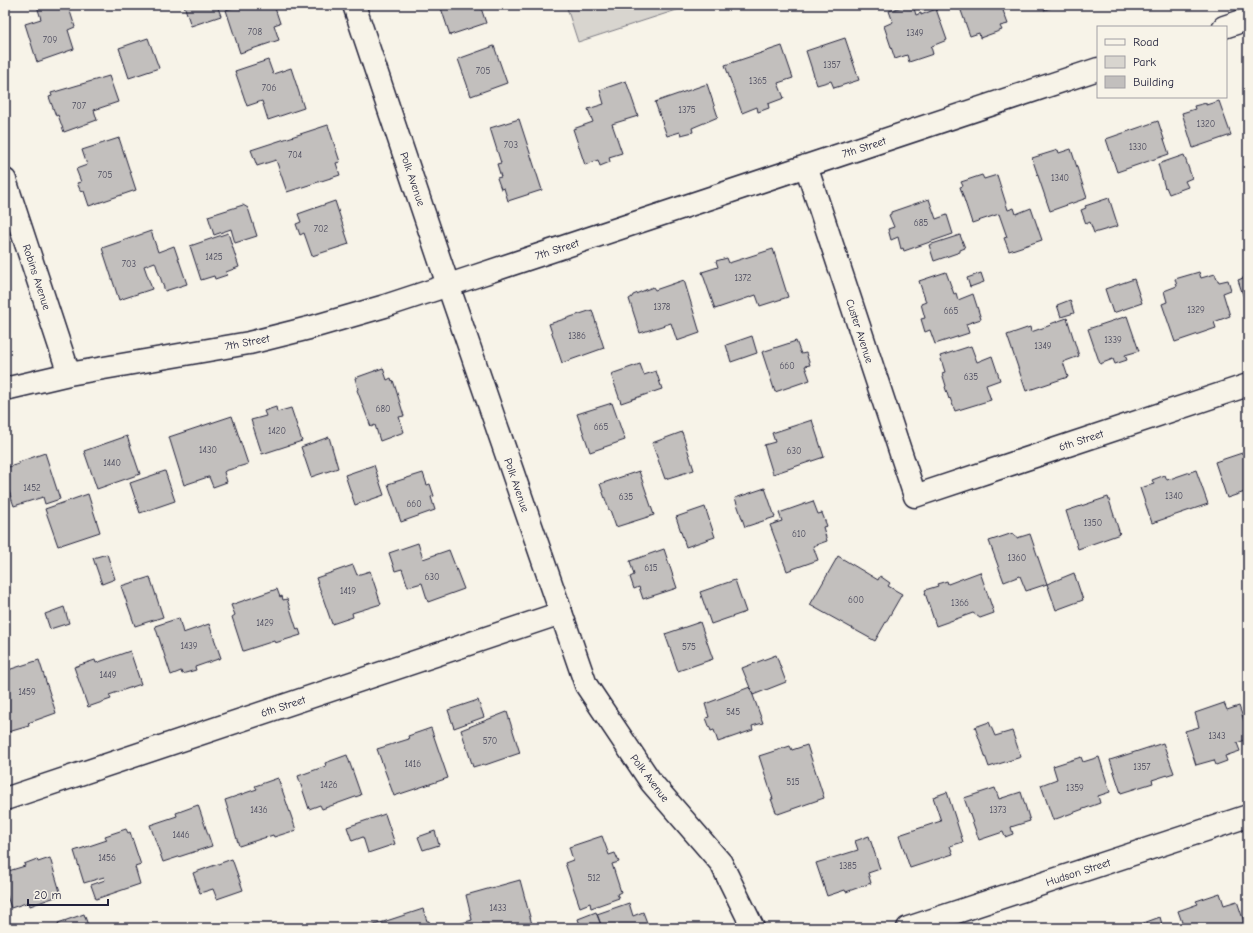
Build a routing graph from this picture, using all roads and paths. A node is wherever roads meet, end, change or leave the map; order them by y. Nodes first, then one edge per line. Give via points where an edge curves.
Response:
1 (354, 5) edge
2 (1248, 19) edge
3 (1227, 26) edge
4 (1097, 69) edge
5 (806, 166) junction
6 (5, 180) edge
7 (448, 285) junction
8 (68, 374) junction
9 (1248, 385) edge
10 (5, 389) edge
11 (915, 496) joint
12 (561, 613) junction
13 (5, 799) edge
14 (1248, 816) edge
15 (753, 928) edge
16 (908, 928) edge

1 - 7 street, Polk Avenue
2 - 3 street
4 - 5 street, 7th Street
5 - 7 street, 7th Street
5 - 11 street, Custer Avenue
6 - 8 street, Robins Avenue
7 - 8 street, 7th Street via 310,328 249,343
7 - 12 street, Polk Avenue
8 - 10 street, 7th Street
9 - 11 street, 6th Street
12 - 13 street, 6th Street
12 - 15 street, Polk Avenue via 586,685 651,782 721,863
14 - 16 street, Hudson Street

